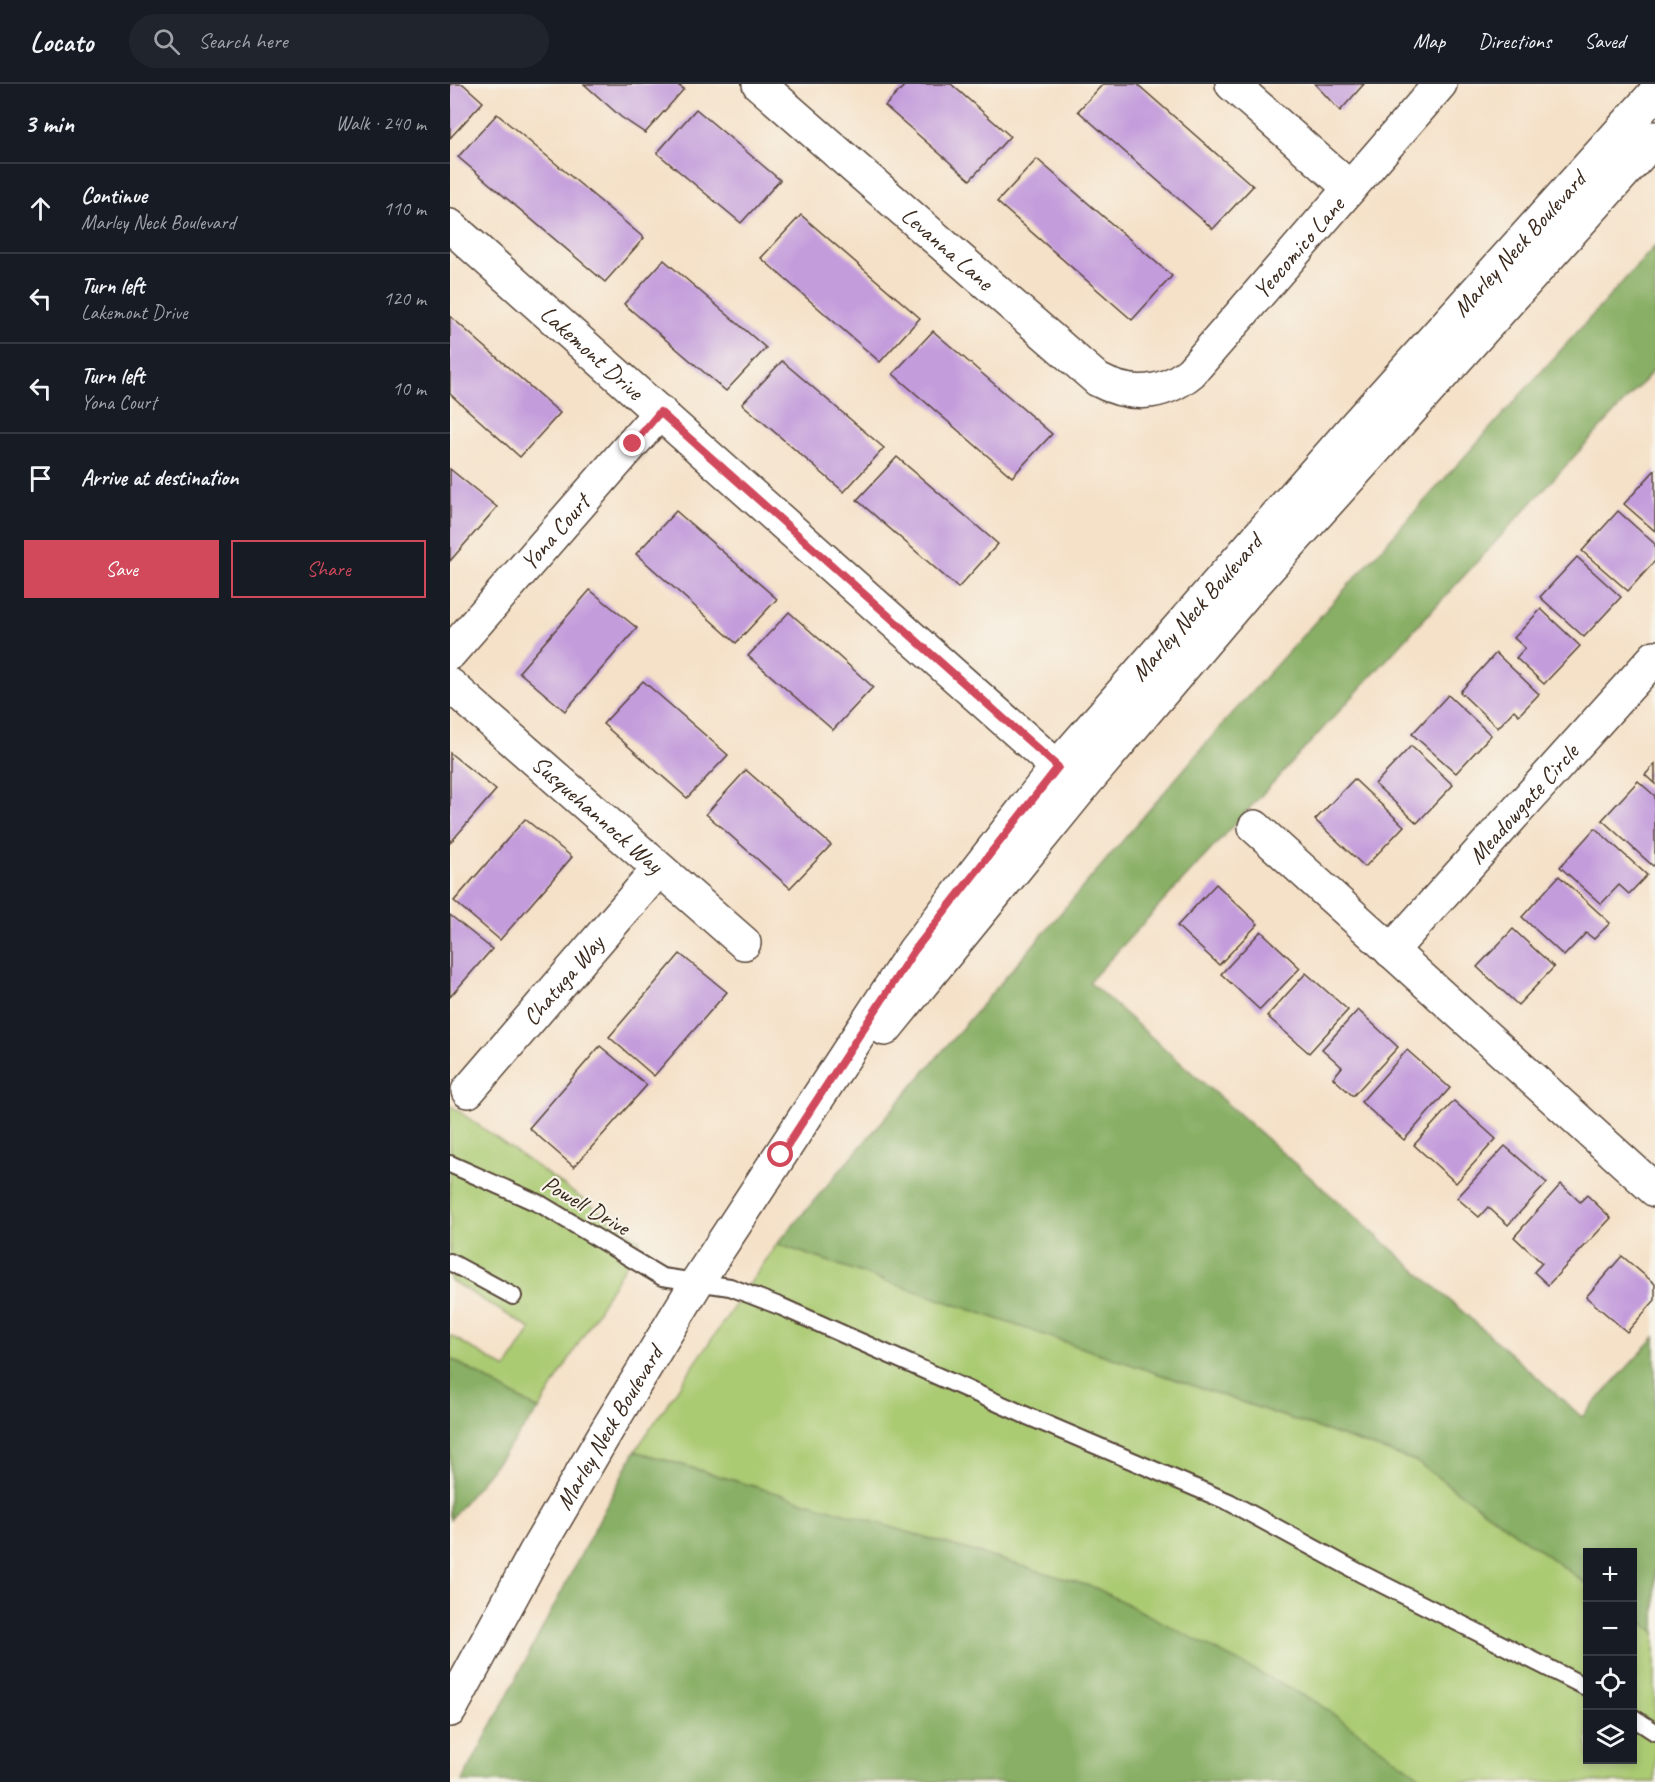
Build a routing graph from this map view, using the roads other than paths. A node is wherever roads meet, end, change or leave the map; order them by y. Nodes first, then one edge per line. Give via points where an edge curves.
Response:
1 (759, 84) edge
2 (1232, 84) edge
3 (1440, 84) edge
4 (1655, 93) edge
5 (1655, 138) edge
6 (1350, 188) junction
7 (450, 226) edge
8 (1145, 393) joint
9 (660, 412) junction
10 (450, 653) edge
11 (1655, 657) edge
12 (450, 685) edge
13 (1058, 767) junction
14 (1255, 827) dead end
15 (658, 870) junction
16 (744, 943) dead end
17 (1391, 951) junction
18 (468, 1091) dead end
19 (781, 1155) junction
20 (450, 1164) edge
21 (1655, 1190) edge
22 (450, 1262) edge
23 (698, 1282) junction
24 (513, 1296) dead end
25 (1583, 1686) edge
26 (450, 1710) edge
27 (1637, 1720) edge
28 (1655, 1732) edge

1 - 8 street, Levanna Lane via 1098,380 1113,388
2 - 6 street
3 - 6 street, Yeocomico Lane
4 - 13 street, Marley Neck Boulevard via 1356,425
5 - 19 street, Marley Neck Boulevard via 1246,593
6 - 8 street, Yeocomico Lane via 1191,372 1163,390
7 - 9 street, Lakemont Drive
9 - 10 street, Yona Court
9 - 13 street, Lakemont Drive
11 - 17 street, Meadowgate Circle
12 - 15 street, Susquehannock Way
13 - 19 street, Marley Neck Boulevard via 914,951
14 - 17 street
15 - 16 street, Susquehannock Way
15 - 18 street, Chatuga Way
17 - 21 street
19 - 23 street, Marley Neck Boulevard
20 - 23 lane, Powell Drive via 542,1205 662,1278
22 - 24 lane
23 - 25 lane, Powell Drive via 730,1287 782,1307 1229,1502
23 - 26 street, Marley Neck Boulevard via 541,1542
27 - 28 lane

